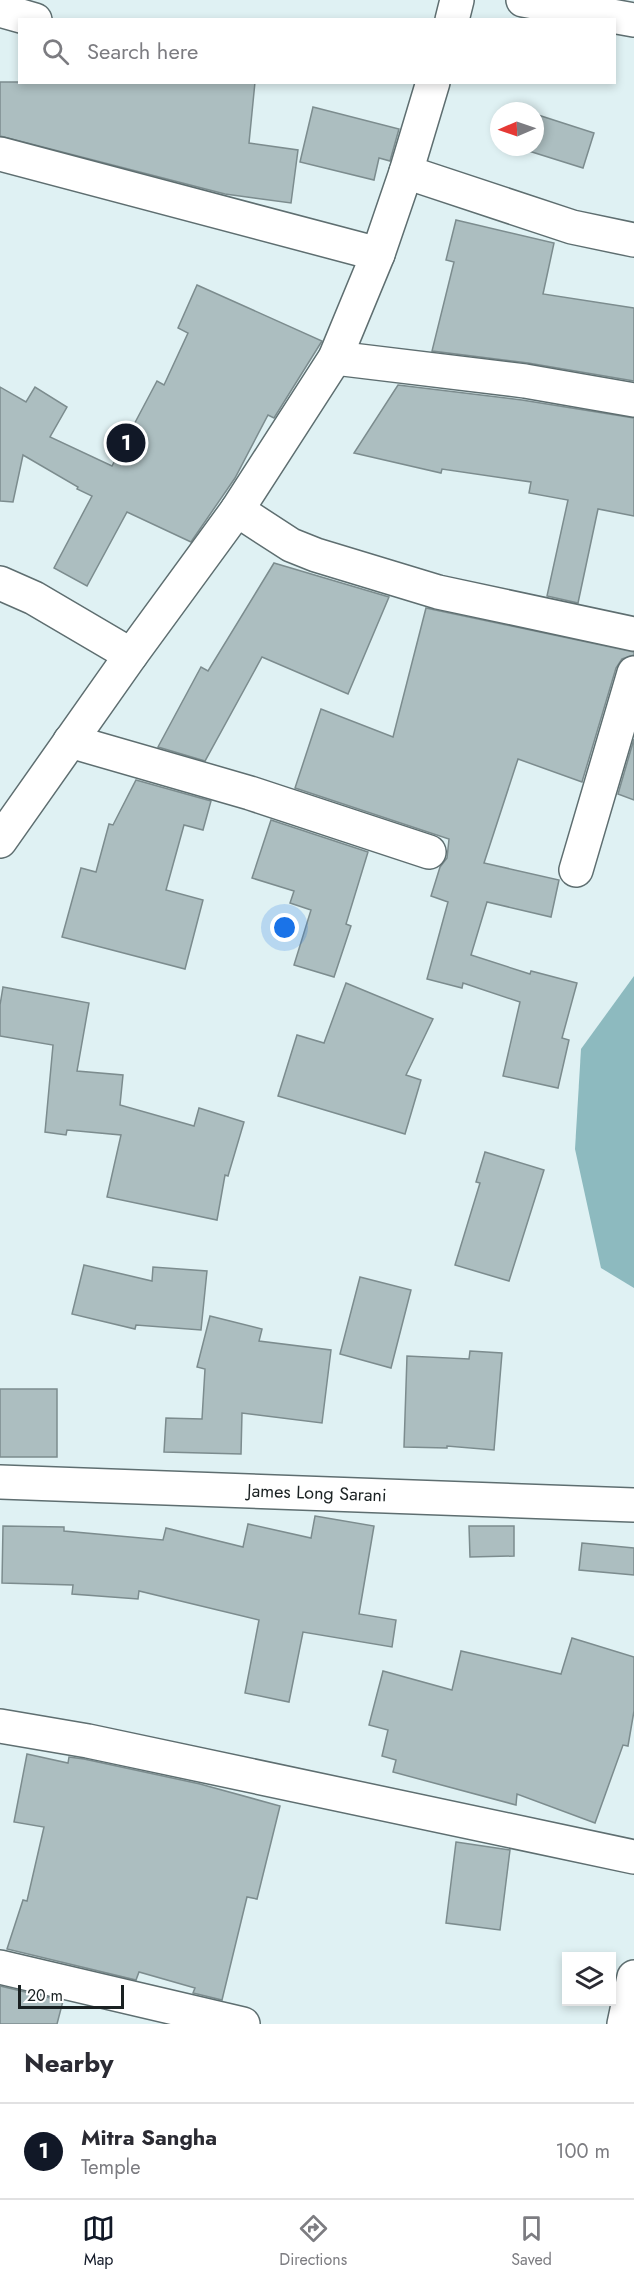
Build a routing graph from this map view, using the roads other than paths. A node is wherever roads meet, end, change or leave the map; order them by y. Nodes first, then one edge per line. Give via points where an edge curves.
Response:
1 (457, 0) edge
2 (523, 0) edge
3 (0, 10) edge
4 (28, 18) edge
5 (452, 18) edge
6 (634, 20) edge
7 (432, 84) edge
8 (0, 154) edge
9 (406, 172) junction
10 (634, 240) edge
11 (378, 254) junction
12 (335, 358) junction
13 (634, 400) edge
14 (237, 510) junction
15 (0, 583) edge
16 (634, 634) edge
17 (131, 655) junction
18 (634, 673) edge
19 (70, 741) junction
20 (0, 841) edge
21 (429, 852) dead end
22 (576, 870) dead end
23 (0, 1482) edge
24 (634, 1505) edge
25 (0, 1726) edge
26 (634, 1857) edge
27 (0, 1967) edge
28 (634, 1977) edge
29 (243, 2024) edge
30 (624, 2024) edge

1 - 5 street
2 - 6 street
3 - 4 street
7 - 9 street
8 - 11 street
9 - 10 street via 572,227
9 - 11 street
11 - 12 street
12 - 13 street via 525,381
12 - 14 street
14 - 16 street via 291,545 316,555 438,592
14 - 17 street
15 - 17 street via 34,598
17 - 19 street
18 - 22 street
19 - 20 street
19 - 21 street via 250,793
23 - 24 street, James Long Sarani
25 - 26 street via 88,1741
27 - 29 street
28 - 30 street

